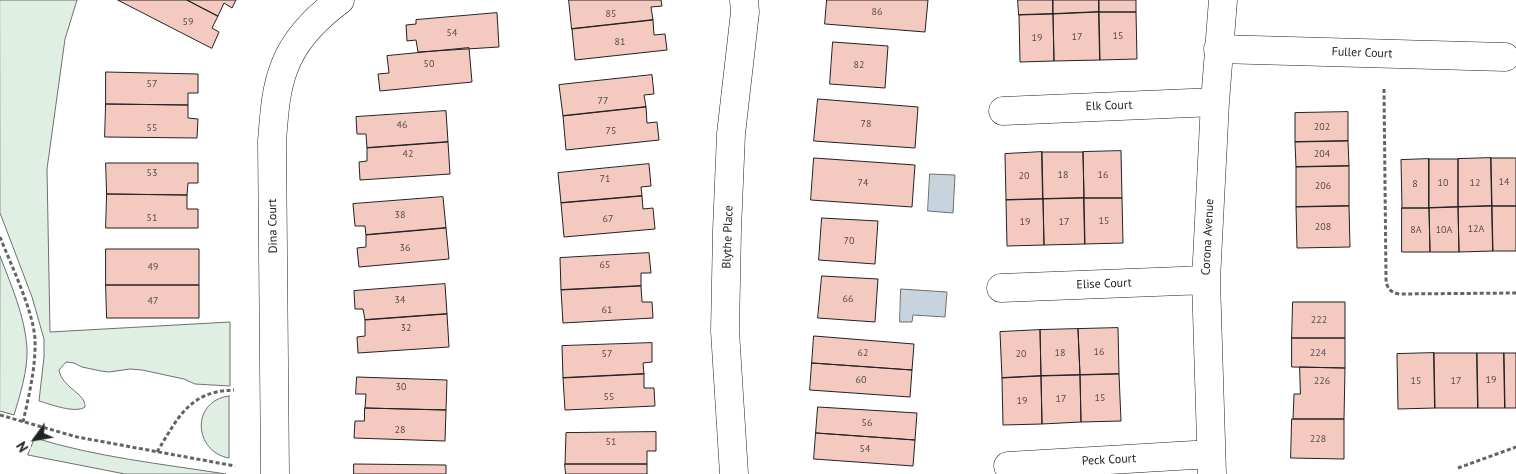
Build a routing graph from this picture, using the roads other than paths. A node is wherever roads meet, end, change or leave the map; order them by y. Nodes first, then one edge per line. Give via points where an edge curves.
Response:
1 (340, 0) edge
2 (744, 0) edge
3 (1223, 0) edge
4 (1218, 49) junction
5 (1505, 57) dead end
6 (1215, 102) junction
7 (1003, 110) dead end
8 (1206, 280) junction
9 (1001, 288) dead end
10 (1212, 464) edge
11 (1008, 466) dead end
12 (275, 474) edge
13 (734, 474) edge

1 - 12 street, Dina Court via 299,38 284,68 275,107 272,142
2 - 13 street, Blythe Place via 731,134 725,331
3 - 4 street, Corona Avenue
4 - 5 street, Fuller Court
4 - 6 street, Corona Avenue
6 - 7 street, Elk Court
6 - 8 street, Corona Avenue
8 - 9 street, Elise Court
8 - 10 street, Corona Avenue
10 - 11 street, Peck Court

